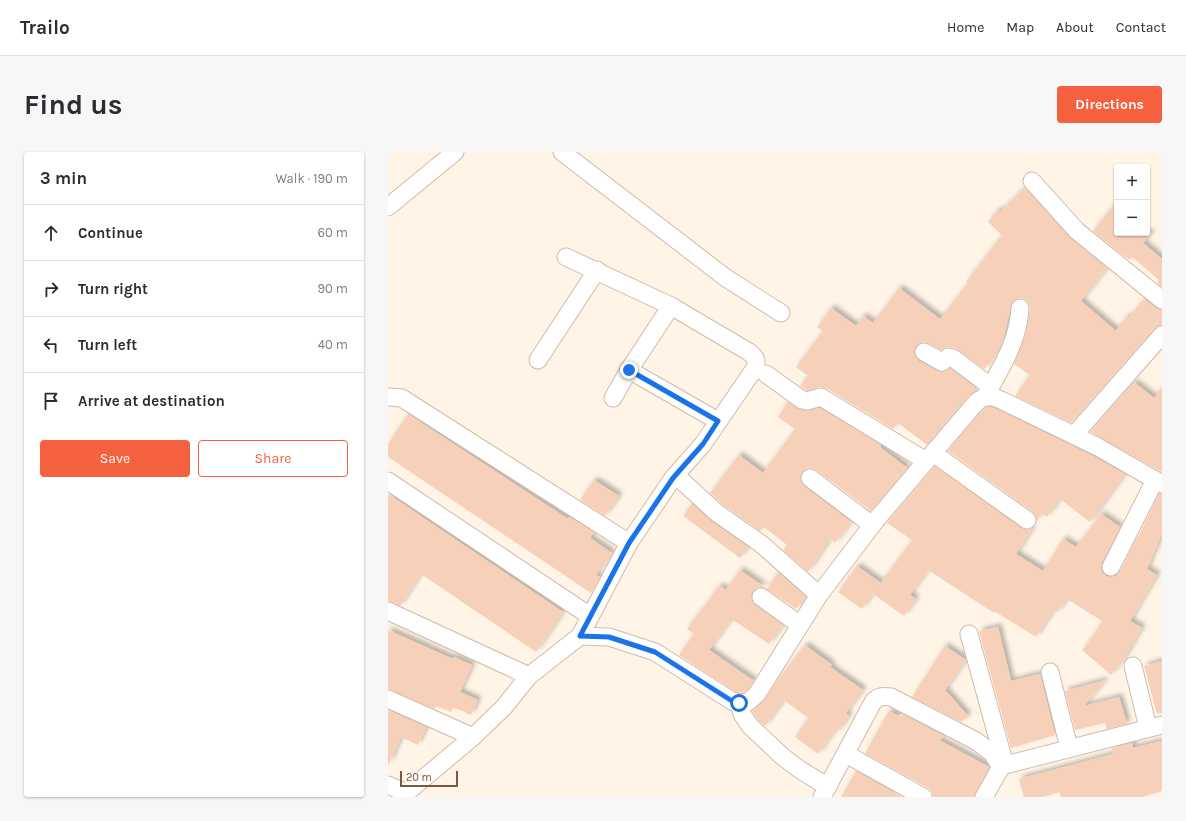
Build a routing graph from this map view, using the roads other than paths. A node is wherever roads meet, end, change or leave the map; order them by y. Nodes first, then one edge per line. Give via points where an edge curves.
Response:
1 (455, 152) edge
2 (562, 152) edge
3 (1032, 181) dead end
4 (388, 207) edge
5 (566, 257) dead end
6 (597, 270) junction
7 (1162, 300) edge
8 (671, 306) junction
9 (1020, 308) dead end
10 (781, 313) dead end
11 (1162, 335) edge
12 (924, 352) dead end
13 (538, 360) dead end
14 (629, 370) junction
15 (766, 374) dead end
16 (987, 391) junction
17 (388, 397) edge
18 (613, 398) dead end
19 (718, 421) junction
20 (1074, 435) junction
21 (929, 457) junction
22 (810, 478) dead end
23 (388, 481) edge
24 (682, 481) dead end
25 (1158, 482) edge
26 (1027, 520) dead end
27 (872, 525) junction
28 (629, 543) junction
29 (1111, 567) dead end
30 (819, 595) junction
31 (761, 597) dead end
32 (388, 612) edge
33 (590, 616) junction
34 (800, 625) junction
35 (969, 634) dead end
36 (580, 636) junction
37 (1133, 666) dead end
38 (1050, 672) dead end
39 (529, 676) junction
40 (388, 700) edge
41 (739, 703) junction
42 (1155, 727) edge
43 (473, 737) junction
44 (1069, 748) junction
45 (846, 754) junction
46 (1003, 766) junction
47 (388, 785) edge
48 (825, 792) edge
49 (404, 795) edge
50 (923, 797) edge
51 (984, 797) edge

1 - 4 street
2 - 10 street via 726,278
3 - 7 street via 1077,231
5 - 6 street
6 - 8 street
6 - 13 street
8 - 14 street
8 - 19 street via 749,352 756,360 755,368
9 - 16 street via 1019,321 1009,353
11 - 20 street
12 - 16 street via 942,362 948,357 953,358
14 - 18 street
14 - 19 street
15 - 21 street via 802,400 821,397
16 - 20 street via 994,397
16 - 21 street
17 - 28 street via 402,398
19 - 28 street via 703,444 673,478
20 - 25 street
21 - 26 street
21 - 27 street
22 - 27 street
23 - 33 street
24 - 30 street via 717,513 760,543
25 - 29 street
27 - 30 street
28 - 33 street
30 - 34 street
31 - 34 street
32 - 39 street
33 - 36 street
34 - 41 street via 757,694 748,702
35 - 46 street
36 - 39 street
36 - 41 street via 609,637 655,652
37 - 42 street
38 - 44 street
39 - 43 street via 504,707
40 - 43 street
41 - 48 street via 742,714 750,726
42 - 44 street
43 - 49 street
44 - 46 street
45 - 46 street via 873,702 883,696 891,697 976,741 992,753
45 - 48 street
45 - 50 street
46 - 51 street
47 - 49 street

